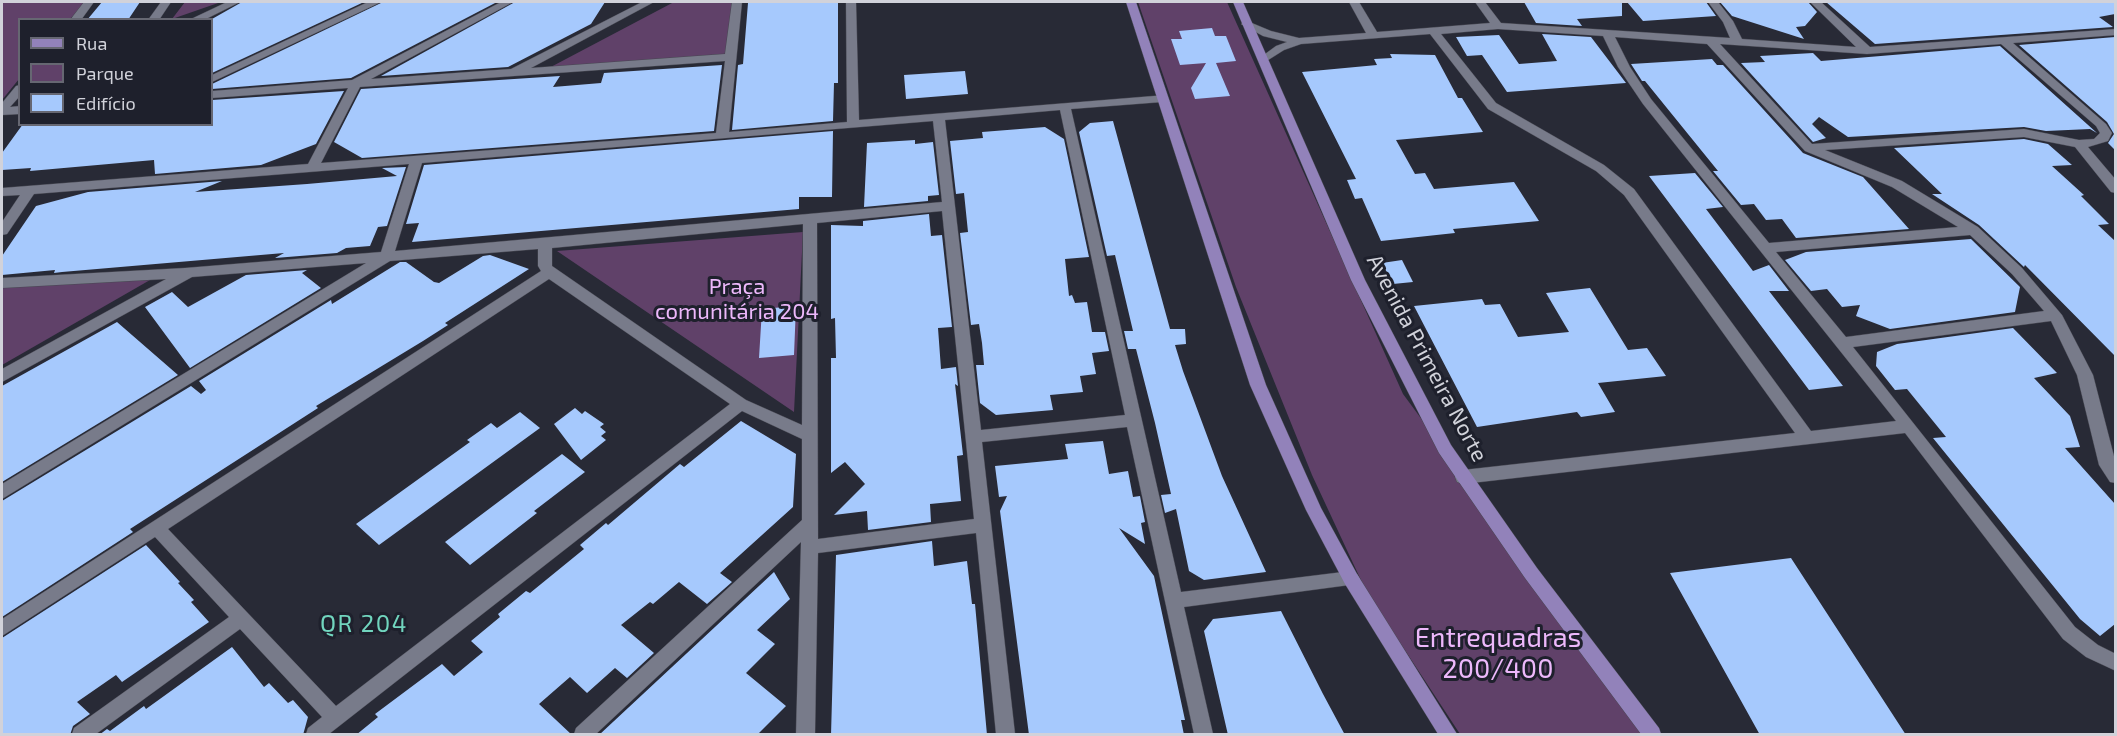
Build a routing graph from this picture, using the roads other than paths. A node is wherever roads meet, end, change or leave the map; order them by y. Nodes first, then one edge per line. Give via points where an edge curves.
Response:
1 (89, 2) edge
2 (166, 2) edge
3 (235, 2) edge
4 (376, 2) edge
5 (508, 2) edge
6 (649, 2) edge
7 (737, 2) edge
8 (851, 2) edge
9 (1131, 2) edge
10 (1238, 2) edge
11 (1354, 2) edge
12 (1480, 2) edge
13 (1713, 2) edge
14 (1815, 2) edge
15 (77, 18) edge
16 (154, 18) edge
17 (199, 18) edge
18 (1247, 24) junction
19 (1498, 26) junction
20 (1433, 31) junction
21 (2115, 32) edge
22 (1373, 35) junction
23 (1608, 35) junction
24 (1299, 40) junction
25 (1711, 41) junction
26 (2004, 41) junction
27 (1738, 43) junction
28 (1867, 51) junction
29 (731, 57) junction
30 (1264, 59) junction
31 (510, 74) junction
32 (213, 79) edge
33 (357, 82) junction
34 (18, 91) edge
35 (213, 94) edge
36 (1162, 99) junction
37 (1065, 108) junction
38 (18, 110) edge
39 (2, 111) edge
40 (939, 119) junction
41 (853, 125) junction
42 (722, 136) junction
43 (2079, 144) junction
44 (1809, 148) junction
45 (417, 160) junction
46 (312, 168) junction
47 (2115, 189) edge
48 (30, 190) junction
49 (2, 192) edge
50 (947, 206) junction
51 (810, 218) junction
52 (1973, 230) junction
53 (2, 231) edge
54 (545, 244) junction
55 (1768, 248) junction
56 (386, 257) junction
57 (189, 272) junction
58 (549, 272) junction
59 (2, 283) edge
60 (2055, 315) junction
61 (1841, 343) junction
62 (2, 376) edge
63 (741, 404) junction
64 (1132, 420) junction
65 (1909, 426) junction
66 (810, 436) junction
67 (1806, 436) junction
68 (972, 437) junction
69 (2108, 441) edge
70 (1463, 477) junction
71 (2115, 477) edge
72 (2, 492) edge
73 (809, 524) junction
74 (982, 525) junction
75 (156, 527) junction
76 (810, 547) junction
77 (1351, 579) junction
78 (1173, 601) junction
79 (242, 618) junction
80 (2, 627) edge
81 (2115, 663) edge
82 (335, 718) junction
83 (81, 735) edge
84 (315, 735) edge
85 (583, 735) edge
86 (806, 735) edge
87 (1006, 735) edge
88 (1203, 735) edge
89 (1448, 735) edge
90 (1652, 735) edge

1 - 15 street
2 - 16 street
3 - 17 street
4 - 32 street
5 - 33 street
6 - 31 street
7 - 29 street
8 - 41 street
9 - 36 main road
10 - 18 main road, Avenida Primeira Norte
11 - 22 street
12 - 19 street
13 - 27 street
14 - 28 street
18 - 24 street via 1267,34
18 - 30 main road, Avenida Primeira Norte
19 - 20 street
19 - 23 street
20 - 22 street
20 - 67 street via 1492,106 1600,168 1629,192
21 - 26 street
22 - 24 street
23 - 25 street
23 - 55 street via 1647,101
24 - 30 street
25 - 27 street
25 - 44 street
26 - 28 street
26 - 43 street via 2106,133 2097,142
27 - 28 street
29 - 31 street
29 - 42 street
30 - 70 main road, Avenida Primeira Norte via 1358,280
31 - 33 street
33 - 35 street
33 - 46 street
34 - 39 street
36 - 37 street
36 - 77 main road via 1258,385 1314,510
37 - 40 street
37 - 64 street
38 - 39 street
40 - 41 street
40 - 50 street
41 - 42 street
42 - 45 street
43 - 44 street via 2024,132
43 - 47 street
44 - 52 street via 1897,184
45 - 46 street
45 - 56 street
46 - 48 street
48 - 49 street
48 - 53 street
50 - 51 street
50 - 68 street
51 - 54 street
51 - 66 street
52 - 55 street
52 - 60 street via 2017,270
54 - 56 street
54 - 58 street via 545,266
55 - 61 street
56 - 57 street
56 - 72 street
57 - 59 street
57 - 62 street
58 - 63 street
58 - 75 street
60 - 61 street
60 - 69 street via 2085,375
61 - 65 street
63 - 66 street
63 - 82 street
64 - 68 street
64 - 78 street
65 - 67 street
65 - 81 street via 2069,633
66 - 73 street
67 - 70 street
68 - 74 street
69 - 71 street via 2107,465
70 - 90 main road, Avenida Primeira Norte
73 - 76 street
73 - 85 street
74 - 76 street
74 - 87 street
75 - 79 street
75 - 80 street
76 - 86 street
77 - 78 street
77 - 89 main road
78 - 88 street
79 - 82 street
79 - 83 street
82 - 84 street

